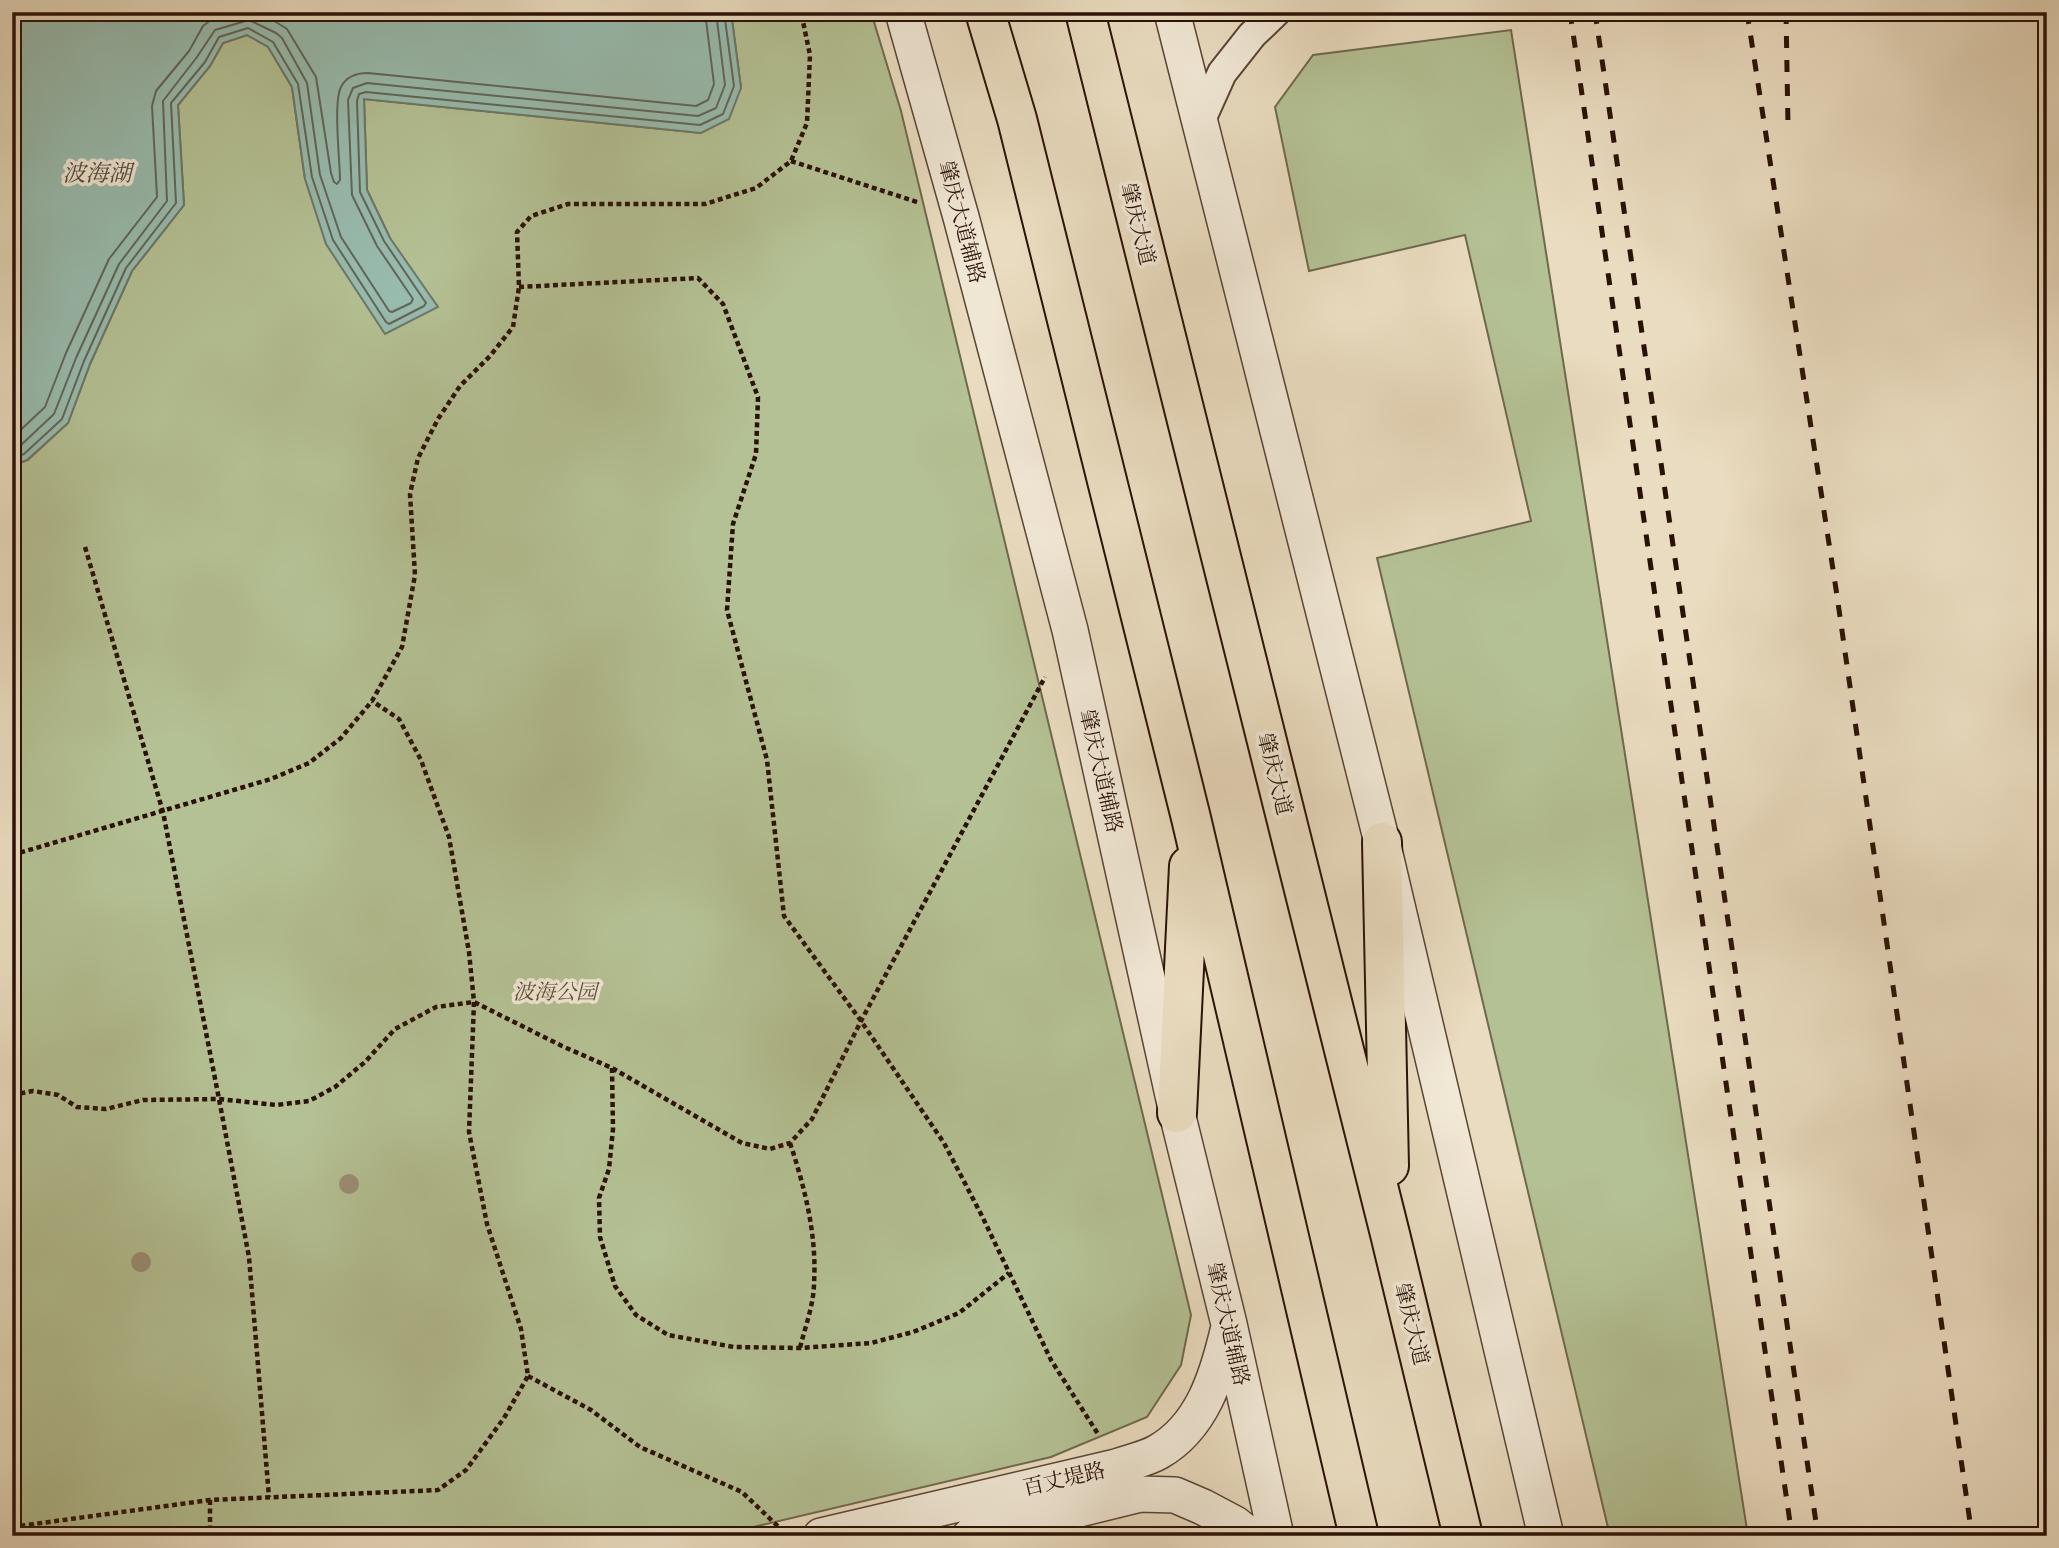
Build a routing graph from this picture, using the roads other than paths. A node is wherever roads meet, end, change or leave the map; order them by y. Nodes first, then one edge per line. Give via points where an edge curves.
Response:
1 (903, 12) edge
2 (985, 12) edge
3 (1085, 12) edge
4 (1172, 12) edge
5 (1276, 12) edge
6 (1200, 122) junction
7 (1191, 818) junction
8 (1382, 842) junction
9 (1177, 1113) junction
10 (1390, 1234) junction
11 (1229, 1324) junction
12 (821, 1536) edge
13 (970, 1536) edge
14 (1250, 1536) edge
15 (1276, 1536) edge
16 (1359, 1536) edge
17 (1463, 1536) edge
18 (1546, 1536) edge

1 - 9 street, 肇庆大道辅路 via 1070,630
2 - 7 highway via 1020,132
3 - 10 highway, 肇庆大道
4 - 6 street
5 - 6 street via 1222,73
6 - 8 street
7 - 9 highway
7 - 16 highway
8 - 10 highway
8 - 18 street
9 - 11 street, 肇庆大道辅路
10 - 17 highway, 肇庆大道
11 - 12 street, 百丈堤路 via 1219,1372 1191,1424 1159,1451 1116,1467
11 - 15 street, 肇庆大道辅路
13 - 14 street, 百丈堤路 via 1140,1494 1175,1495

